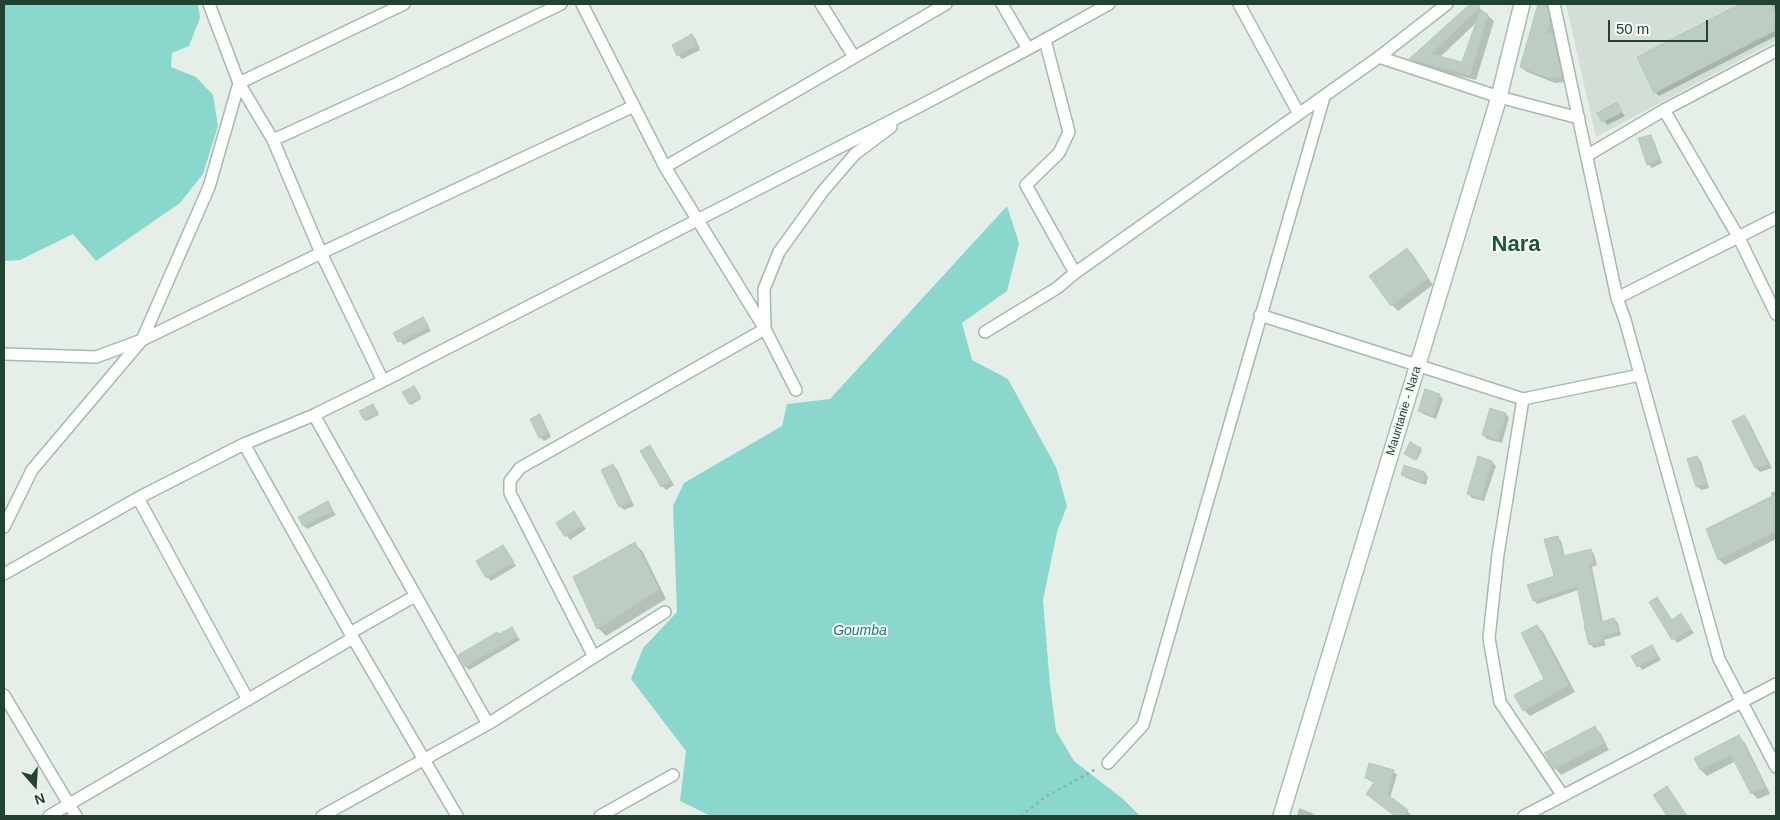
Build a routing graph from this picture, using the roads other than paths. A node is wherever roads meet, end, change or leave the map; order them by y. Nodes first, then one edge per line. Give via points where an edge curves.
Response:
1 (209, 4) edge
2 (404, 4) edge
3 (561, 4) edge
4 (582, 4) edge
5 (821, 4) edge
6 (946, 4) edge
7 (1002, 4) edge
8 (1109, 4) edge
9 (1239, 4) edge
10 (1447, 4) edge
11 (1522, 4) edge
12 (1554, 4) edge
13 (1045, 40) junction
14 (1028, 49) junction
15 (1776, 51) edge
16 (854, 57) junction
17 (1380, 57) junction
18 (239, 83) junction
19 (1324, 96) junction
20 (1499, 97) junction
21 (634, 106) junction
22 (918, 106) junction
23 (1664, 110) junction
24 (1299, 114) junction
25 (1579, 118) junction
26 (273, 140) junction
27 (1588, 155) junction
28 (665, 167) junction
29 (1776, 218) edge
30 (697, 221) junction
31 (1738, 238) junction
32 (321, 253) junction
33 (1075, 273) junction
34 (1617, 298) junction
35 (1776, 314) edge
36 (1260, 315) junction
37 (765, 329) junction
38 (985, 332) dead end
39 (142, 340) junction
40 (4, 354) edge
41 (1418, 364) junction
42 (1640, 375) junction
43 (383, 382) junction
44 (796, 390) dead end
45 (1523, 399) junction
46 (314, 415) junction
47 (244, 444) junction
48 (138, 498) junction
49 (4, 527) edge
50 (4, 574) edge
51 (415, 596) junction
52 (665, 612) dead end
53 (352, 636) junction
54 (594, 657) junction
55 (1776, 684) edge
56 (4, 695) edge
57 (248, 700) junction
58 (1741, 701) junction
59 (488, 724) junction
60 (425, 759) junction
61 (1108, 763) road end
62 (1776, 767) edge
63 (673, 775) dead end
64 (1563, 796) junction
65 (70, 804) junction
66 (49, 816) edge
67 (76, 816) edge
68 (322, 816) edge
69 (457, 816) edge
70 (600, 816) edge
71 (1281, 816) edge
72 (1524, 816) edge

1 - 18 street
2 - 18 street
3 - 26 street
4 - 21 street
5 - 16 street
6 - 16 street
7 - 14 street
8 - 13 street
9 - 24 street
10 - 17 street
11 - 20 main road, Mauritanie - Nara
12 - 25 street
13 - 14 street
13 - 33 street via 1069,132 1059,153 1026,186
14 - 22 street
15 - 23 street
16 - 28 street
17 - 19 street
17 - 20 street
18 - 26 street
18 - 39 street via 209,188
19 - 24 street
19 - 36 street
20 - 25 street
20 - 41 main road, Mauritanie - Nara
21 - 28 street
21 - 32 street
22 - 30 street
22 - 37 street via 855,154 823,191 779,252 764,289
23 - 27 street
23 - 31 street
24 - 33 street
25 - 27 street
26 - 32 street
27 - 34 street
28 - 30 street
29 - 31 street
30 - 37 street
30 - 43 street
31 - 34 street
31 - 35 street
32 - 39 street
32 - 43 street
33 - 38 street via 1057,288
34 - 42 street
36 - 41 street
36 - 61 street via 1143,725
37 - 44 street
37 - 54 street via 520,468 510,481 510,493
39 - 40 street via 96,357
39 - 49 street via 32,470
41 - 45 street
41 - 71 main road, Mauritanie - Nara
42 - 45 street
42 - 58 street via 1719,659
43 - 46 street
45 - 64 street via 1498,554 1489,638 1500,702
46 - 47 street
46 - 51 street
47 - 48 street
47 - 53 street
48 - 50 street
48 - 57 street
51 - 53 street
51 - 59 street
52 - 54 street
53 - 57 street
53 - 60 street
54 - 59 street
55 - 58 street
56 - 65 street
57 - 65 street
58 - 62 street
58 - 64 street
59 - 60 street
60 - 68 street
60 - 69 street
63 - 70 street
64 - 72 street
65 - 66 street
65 - 67 street

